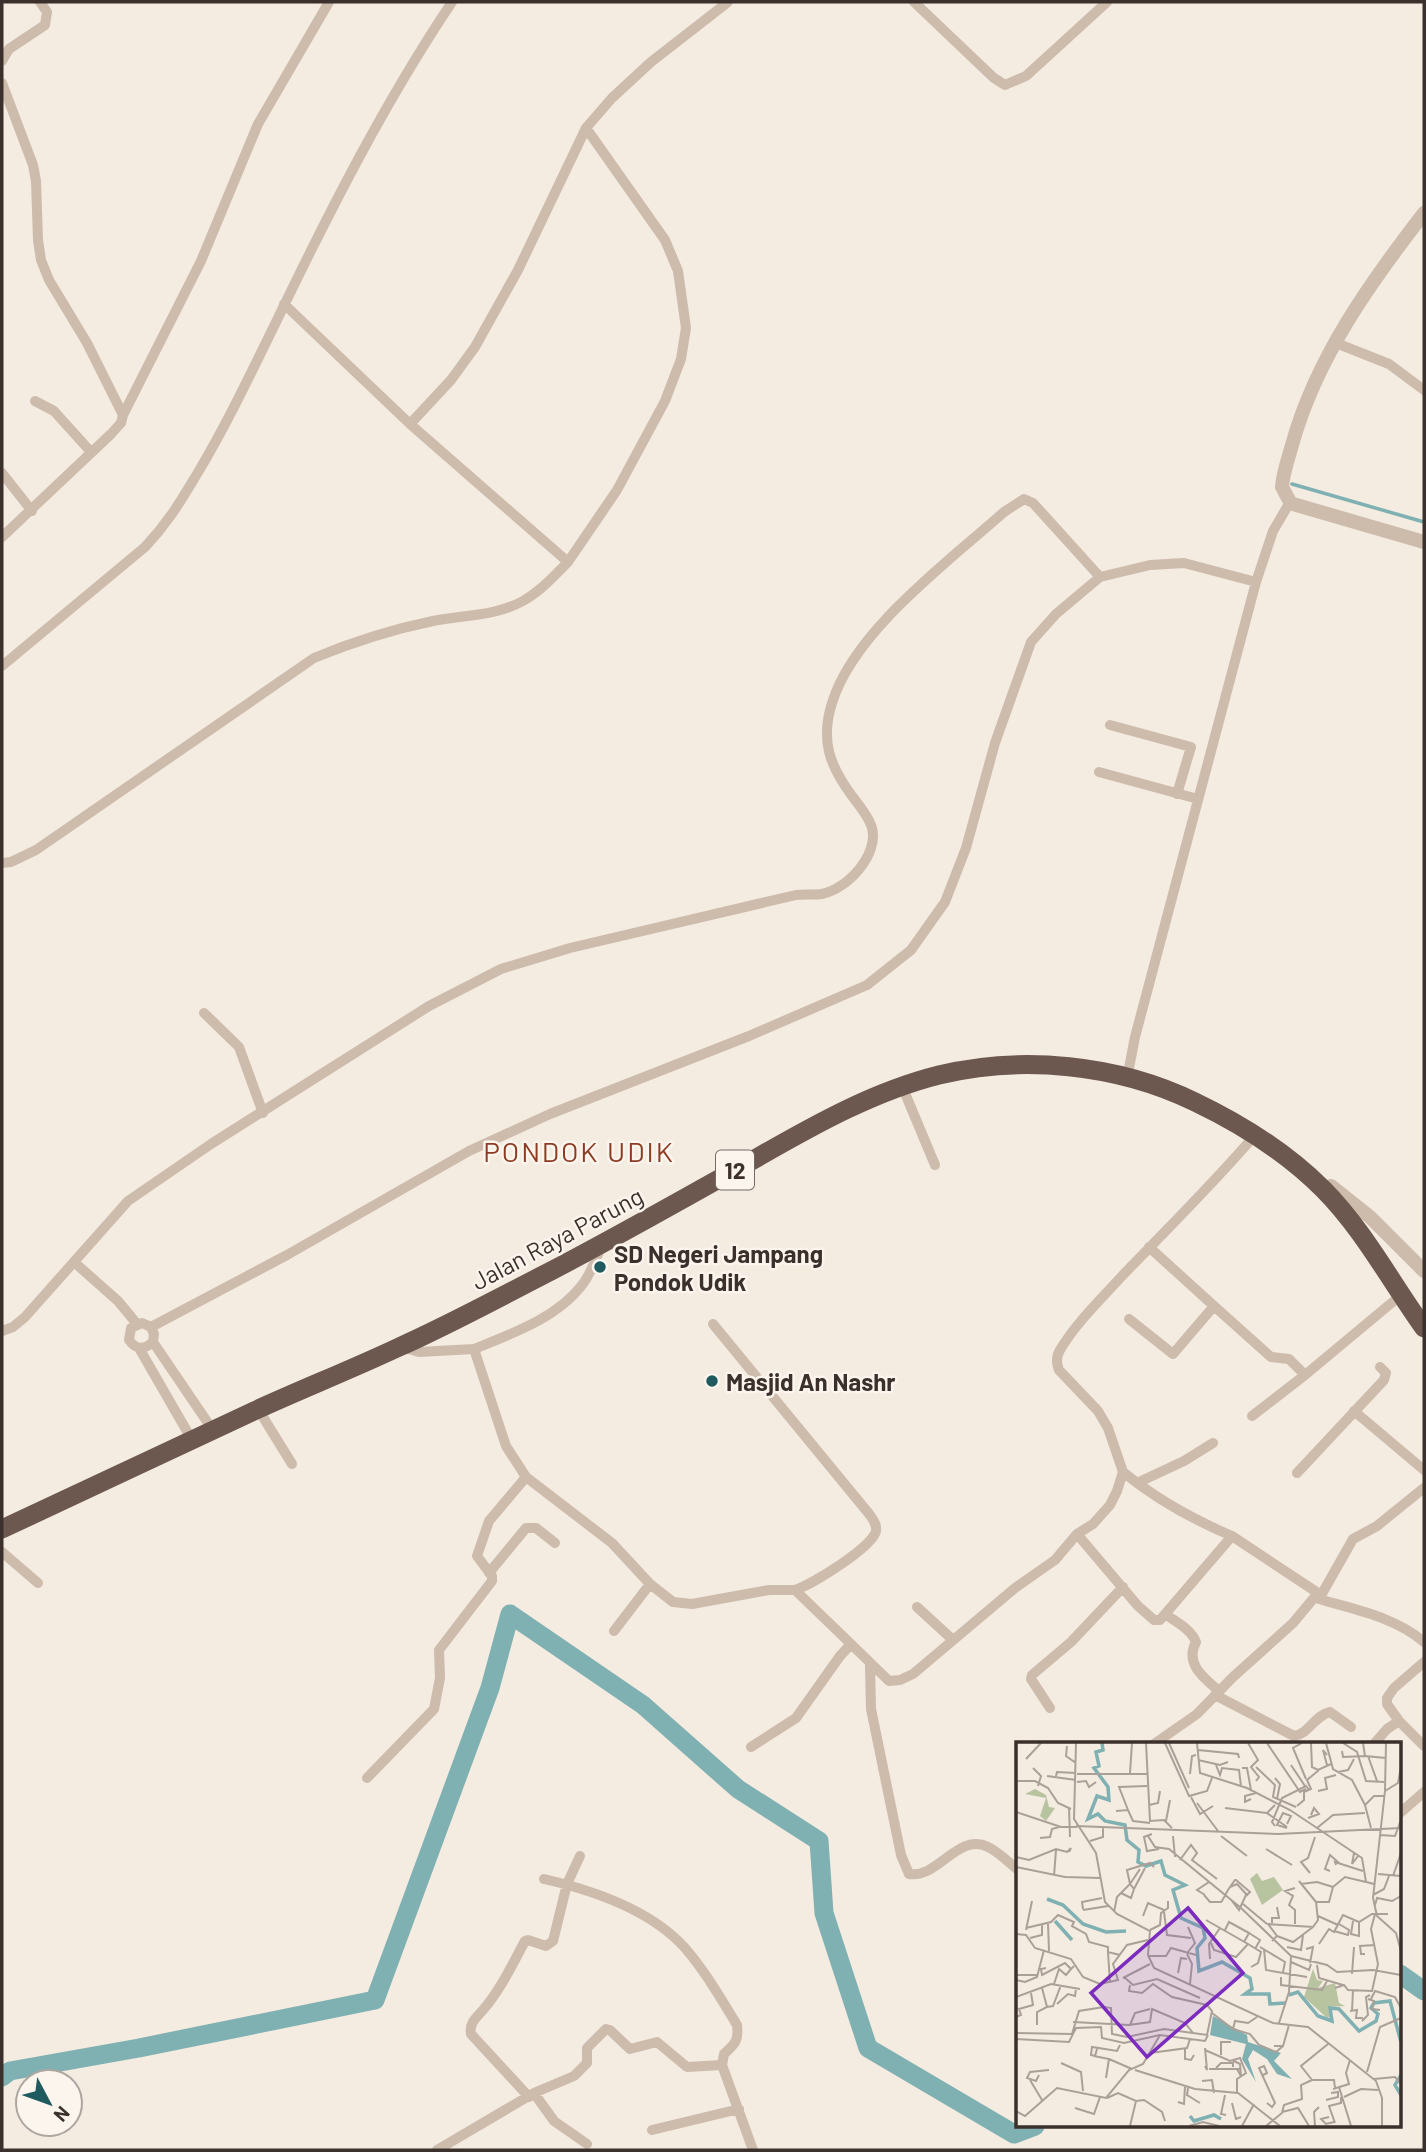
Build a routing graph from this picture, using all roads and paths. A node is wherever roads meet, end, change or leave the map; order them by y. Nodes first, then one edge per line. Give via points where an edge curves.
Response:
1 (40, 2) edge
2 (329, 2) edge
3 (452, 2) edge
4 (729, 2) edge
5 (914, 2) edge
6 (1107, 2) edge
7 (2, 61) edge
8 (2, 85) edge
9 (586, 128) junction
10 (1424, 213) edge
11 (284, 304) junction
12 (1336, 343) junction
13 (1424, 390) edge
14 (35, 401) dead end
15 (123, 415) junction
16 (410, 425) junction
17 (91, 452) junction
18 (2, 473) edge
19 (1290, 502) junction
20 (32, 511) junction
21 (2, 537) edge
22 (1424, 542) edge
23 (568, 562) junction
24 (1100, 577) junction
25 (1256, 582) junction
26 (2, 666) edge
27 (1110, 725) dead end
28 (1099, 772) dead end
29 (1177, 794) junction
30 (1198, 799) junction
31 (2, 863) edge
32 (204, 1013) dead end
33 (1129, 1068) junction
34 (902, 1086) junction
35 (263, 1113) junction
36 (1255, 1135) junction
37 (935, 1165) dead end
38 (1331, 1186) junction
39 (601, 1240) junction
40 (1149, 1247) junction
41 (74, 1262) junction
42 (1424, 1271) edge
43 (1401, 1295) junction
44 (1214, 1306) junction
45 (1424, 1314) edge
46 (1129, 1320) dead end
47 (136, 1324) junction
48 (713, 1324) dead end
49 (151, 1327) junction
50 (1424, 1328) edge
51 (2, 1331) edge
52 (153, 1342) junction
53 (401, 1347) junction
54 (139, 1348) junction
55 (474, 1349) junction
56 (1380, 1367) dead end
57 (1305, 1375) junction
58 (258, 1409) junction
59 (1354, 1411) junction
60 (1252, 1416) dead end
61 (208, 1423) junction
62 (188, 1433) junction
63 (1213, 1443) dead end
64 (292, 1464) dead end
65 (1424, 1470) edge
66 (1123, 1472) junction
67 (1297, 1473) dead end
68 (526, 1477) junction
69 (1137, 1483) junction
70 (1424, 1488) edge
71 (2, 1518) edge
72 (2, 1529) edge
73 (1077, 1534) junction
74 (1232, 1536) junction
75 (555, 1543) dead end
76 (2, 1552) edge
77 (489, 1573) junction
78 (38, 1583) dead end
79 (650, 1584) junction
80 (1123, 1587) junction
81 (795, 1590) junction
82 (1319, 1596) junction
83 (917, 1608) dead end
84 (1165, 1614) junction
85 (614, 1631) dead end
86 (953, 1640) junction
87 (1424, 1642) edge
88 (851, 1644) junction
89 (1424, 1662) edge
90 (870, 1665) junction
91 (1217, 1693) junction
92 (1050, 1708) dead end
93 (1399, 1721) junction
94 (1350, 1727) dead end
95 (1157, 1742) edge
96 (1376, 1742) edge
97 (1424, 1746) edge
98 (751, 1747) dead end
99 (367, 1778) dead end
100 (1424, 1792) edge
101 (1402, 1811) edge
102 (580, 1856) dead end
103 (1016, 1868) edge
104 (544, 1880) dead end
105 (567, 1884) junction
106 (722, 2065) junction
107 (532, 2095) junction
108 (739, 2109) junction
109 (652, 2130) dead end
110 (587, 2144) dead end
111 (437, 2150) edge
112 (753, 2150) edge

1 - 7 street via 47,12 45,24 9,49
2 - 15 street via 258,124 201,261
3 - 11 street via 416,55
4 - 9 street via 651,62
5 - 6 street via 1005,85 1026,76
8 - 15 street via 33,165 41,260
9 - 16 street via 518,270 475,347
9 - 23 street via 665,240 678,271 686,328 681,359 665,401 617,490
10 - 12 street via 1368,288
11 - 16 street
11 - 26 street via 219,436 166,525
12 - 13 street via 1389,364
12 - 19 street via 1298,423 1283,480
14 - 17 street via 54,411
15 - 17 street via 121,423
16 - 23 street
17 - 20 street
18 - 20 street
19 - 22 street
19 - 25 street via 1273,531
20 - 21 street
23 - 31 street via 521,602 363,638 314,658 36,850
24 - 25 street via 1150,565 1184,563
24 - 35 street via 1033,503 1024,499 929,579 859,649 844,674 828,719 827,747 835,773 872,827 873,846 846,882 824,894 769,901 501,969 429,1006
24 - 49 street via 1031,642 945,902 911,950 867,985 469,1151
25 - 30 street
27 - 29 street via 1191,747
28 - 29 street
29 - 30 street
30 - 33 street
32 - 35 street via 239,1047
33 - 38 highway, Jalan Raya Parung / 12 via 1178,1082 1229,1109 1274,1136
33 - 39 highway, Jalan Raya Parung / 12 via 1042,1057 989,1057 936,1066 886,1082 835,1105
34 - 36 highway, Jalan Raya Parung / 12 via 989,1066 1086,1068 1172,1090
34 - 37 street
34 - 39 highway, Jalan Raya Parung / 12 via 836,1115
35 - 41 street via 128,1202
36 - 40 street
36 - 43 highway, Jalan Raya Parung / 12 via 1325,1191
38 - 42 street
38 - 45 highway, Jalan Raya Parung / 12
39 - 53 highway, Jalan Raya Parung / 12
39 - 55 street via 583,1284 558,1308
39 - 61 highway, Jalan Raya Parung / 12
40 - 44 street
40 - 66 street via 1088,1313 1056,1359 1059,1370 1098,1411
41 - 47 street via 118,1301
41 - 51 street via 25,1317
43 - 50 highway, Jalan Raya Parung / 12
43 - 57 street
44 - 46 street via 1173,1354
44 - 57 street via 1271,1357 1289,1359
47 - 49 street
47 - 54 street via 130,1340
48 - 81 street via 876,1526 875,1534 855,1553 809,1586
49 - 52 street
52 - 54 street
52 - 61 street
53 - 55 street via 419,1352
53 - 58 highway, Jalan Raya Parung / 12
54 - 62 street
55 - 68 street via 506,1446
56 - 59 street via 1386,1373 1384,1380
57 - 60 street
58 - 64 street
58 - 72 highway, Jalan Raya Parung / 12
59 - 65 street
59 - 67 street
61 - 62 highway, Jalan Raya Parung / 12
62 - 71 highway, Jalan Raya Parung / 12
63 - 69 street
66 - 69 street
66 - 73 street via 1110,1505
68 - 77 street via 489,1521 477,1556
68 - 79 street via 612,1543
69 - 74 street
70 - 82 street via 1353,1539
73 - 80 street
73 - 86 street via 1055,1560
74 - 82 street
74 - 84 street
75 - 77 street via 536,1528 526,1528
76 - 78 street
77 - 99 street via 491,1586 439,1650 434,1709
79 - 81 street via 673,1602 692,1604 769,1590
79 - 85 street
80 - 84 street via 1154,1620
80 - 92 street via 1032,1675
81 - 88 street
82 - 87 street via 1382,1617
82 - 91 street
83 - 86 street
84 - 91 street via 1194,1637 1195,1670
86 - 90 street via 900,1680 889,1681
88 - 90 street
88 - 98 street via 796,1718
89 - 93 street via 1387,1698 1388,1708
90 - 103 street via 871,1709 901,1855 909,1874 924,1872 976,1844
91 - 94 street via 1294,1736 1330,1712
91 - 95 street via 1197,1714
93 - 96 street
93 - 97 street
100 - 101 street
102 - 105 street
104 - 105 street
105 - 106 street via 597,1893 652,1921 685,1948 737,2025 736,2043 724,2054
105 - 107 street via 553,1941 546,1946 525,1941 470,2029
106 - 107 street via 687,2067 657,2042 630,2049 606,2029 587,2048 584,2069
106 - 108 street
107 - 110 street via 554,2121
107 - 111 street
108 - 109 street
108 - 112 street

